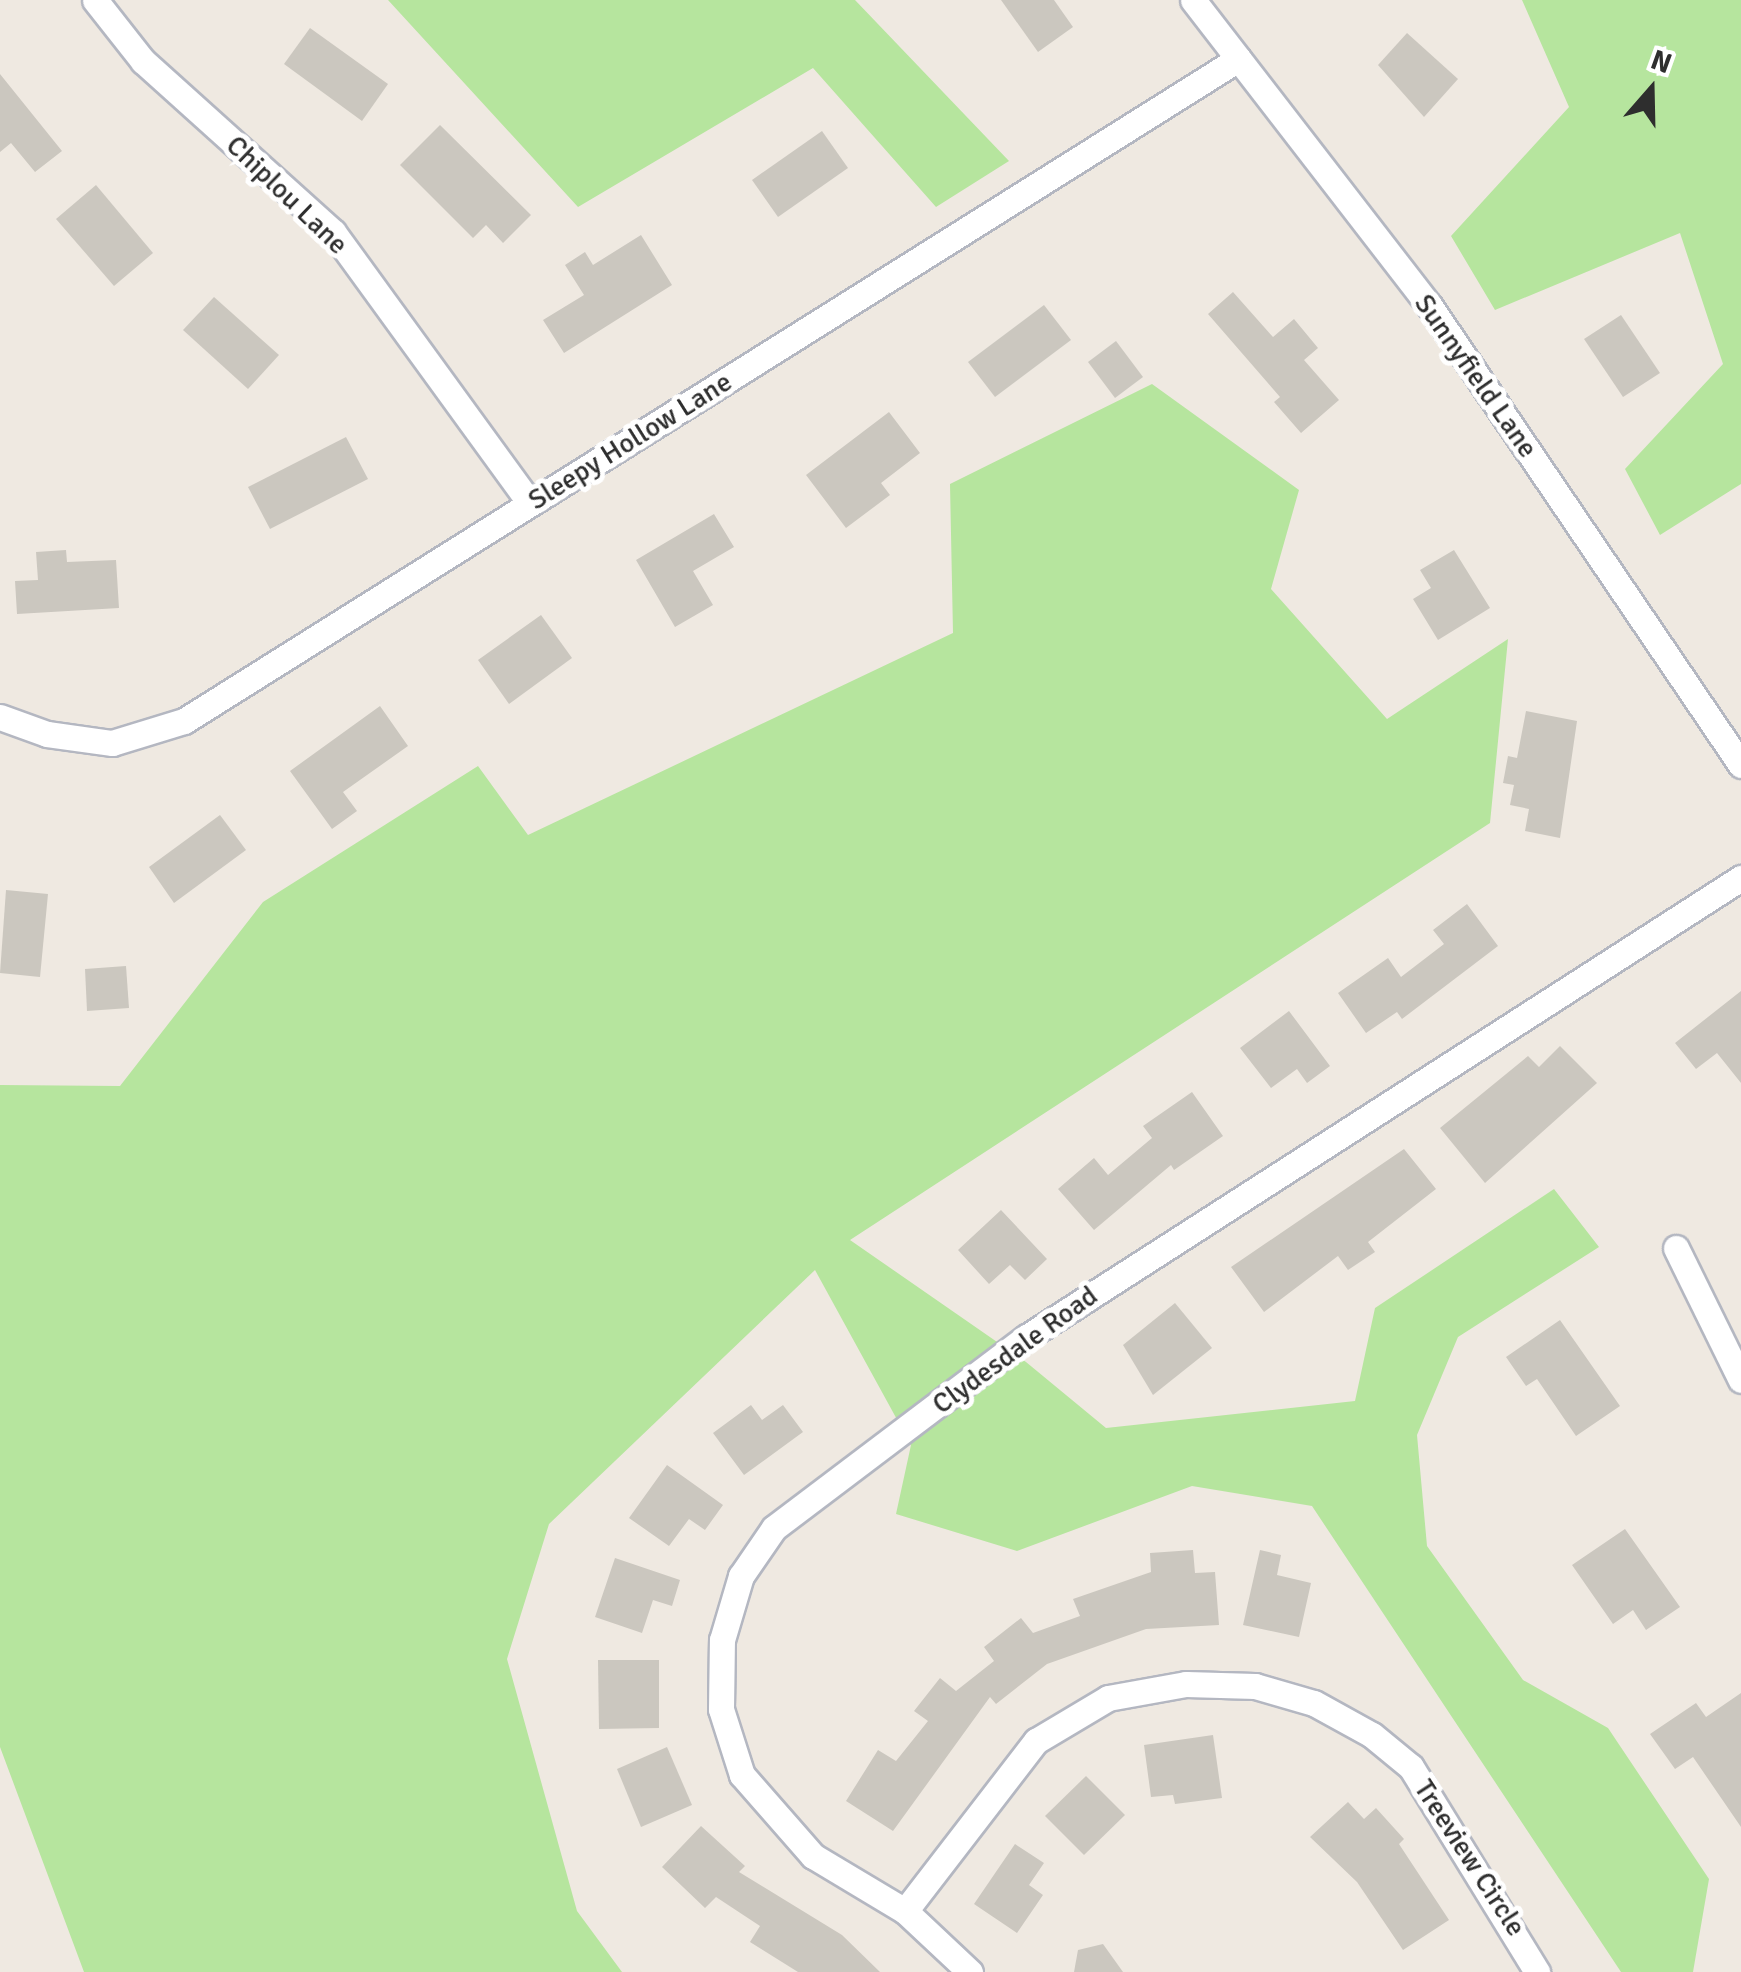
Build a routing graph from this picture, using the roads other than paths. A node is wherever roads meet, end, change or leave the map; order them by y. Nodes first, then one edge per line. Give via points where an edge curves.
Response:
1 (95, 0) edge
2 (1193, 0) edge
3 (1238, 59) junction
4 (530, 503) junction
5 (0, 717) edge
6 (1741, 765) edge
7 (1741, 878) edge
8 (1676, 1248) dead end
9 (1741, 1380) edge
10 (905, 1910) junction
11 (970, 1972) edge
12 (1537, 1972) edge

1 - 4 street, Chiplou Lane via 143,61 333,232
2 - 3 street, Sunnyfield Lane
3 - 4 street, Sleepy Hollow Lane
3 - 6 street, Sunnyfield Lane via 1429,305
4 - 5 street, Sleepy Hollow Lane via 184,720 112,743 47,734
7 - 10 street, Clydesdale Road via 1027,1337 774,1528 741,1576 722,1640 721,1709 742,1774 813,1856
8 - 9 street
10 - 11 street, Clydesdale Road
10 - 12 street, Treeview Circle via 1036,1741 1108,1698 1186,1684 1256,1686 1314,1703 1372,1735 1411,1767

